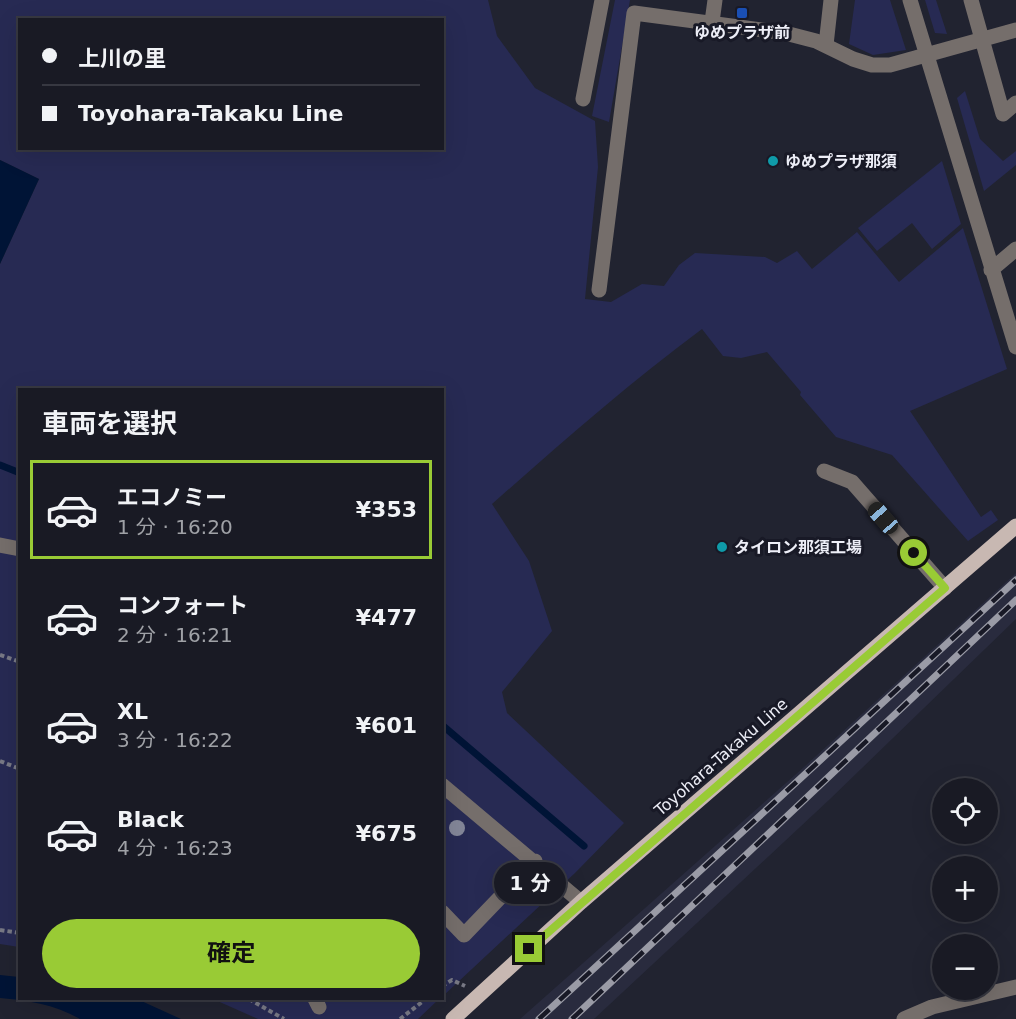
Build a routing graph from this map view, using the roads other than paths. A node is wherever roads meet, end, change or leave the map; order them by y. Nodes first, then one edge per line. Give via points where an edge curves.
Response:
1 (602, 0) edge
2 (663, 0) edge
3 (715, 0) edge
4 (831, 0) edge
5 (910, 0) edge
6 (971, 0) edge
7 (661, 16) junction
8 (712, 22) junction
9 (1016, 30) edge
10 (982, 40) junction
11 (826, 45) junction
12 (927, 55) junction
13 (583, 99) dead end
14 (1016, 103) edge
15 (1016, 249) edge
16 (991, 270) junction
17 (599, 290) dead end
18 (1016, 347) edge
19 (824, 471) dead end
20 (1016, 526) edge
21 (0, 544) edge
22 (18, 548) edge
23 (945, 588) junction
24 (444, 787) edge
25 (535, 861) junction
26 (581, 902) junction
27 (444, 914) edge
28 (1016, 987) edge
29 (453, 1019) edge
30 (904, 1019) edge

1 - 13 street
2 - 7 street
3 - 8 street
4 - 11 street
5 - 12 street
6 - 10 street
7 - 8 street
7 - 17 street via 634,13
8 - 11 street via 785,33
9 - 10 street
10 - 12 street
10 - 14 street via 1003,114
11 - 12 street via 872,65 890,65
12 - 16 street
15 - 16 street
16 - 18 street
19 - 23 street via 852,483
20 - 23 main road, Toyohara-Takaku Line
21 - 22 street
23 - 26 main road, Toyohara-Takaku Line
24 - 25 street
25 - 26 street
25 - 27 street via 464,935
26 - 29 main road, Toyohara-Takaku Line
28 - 30 street via 932,1007

